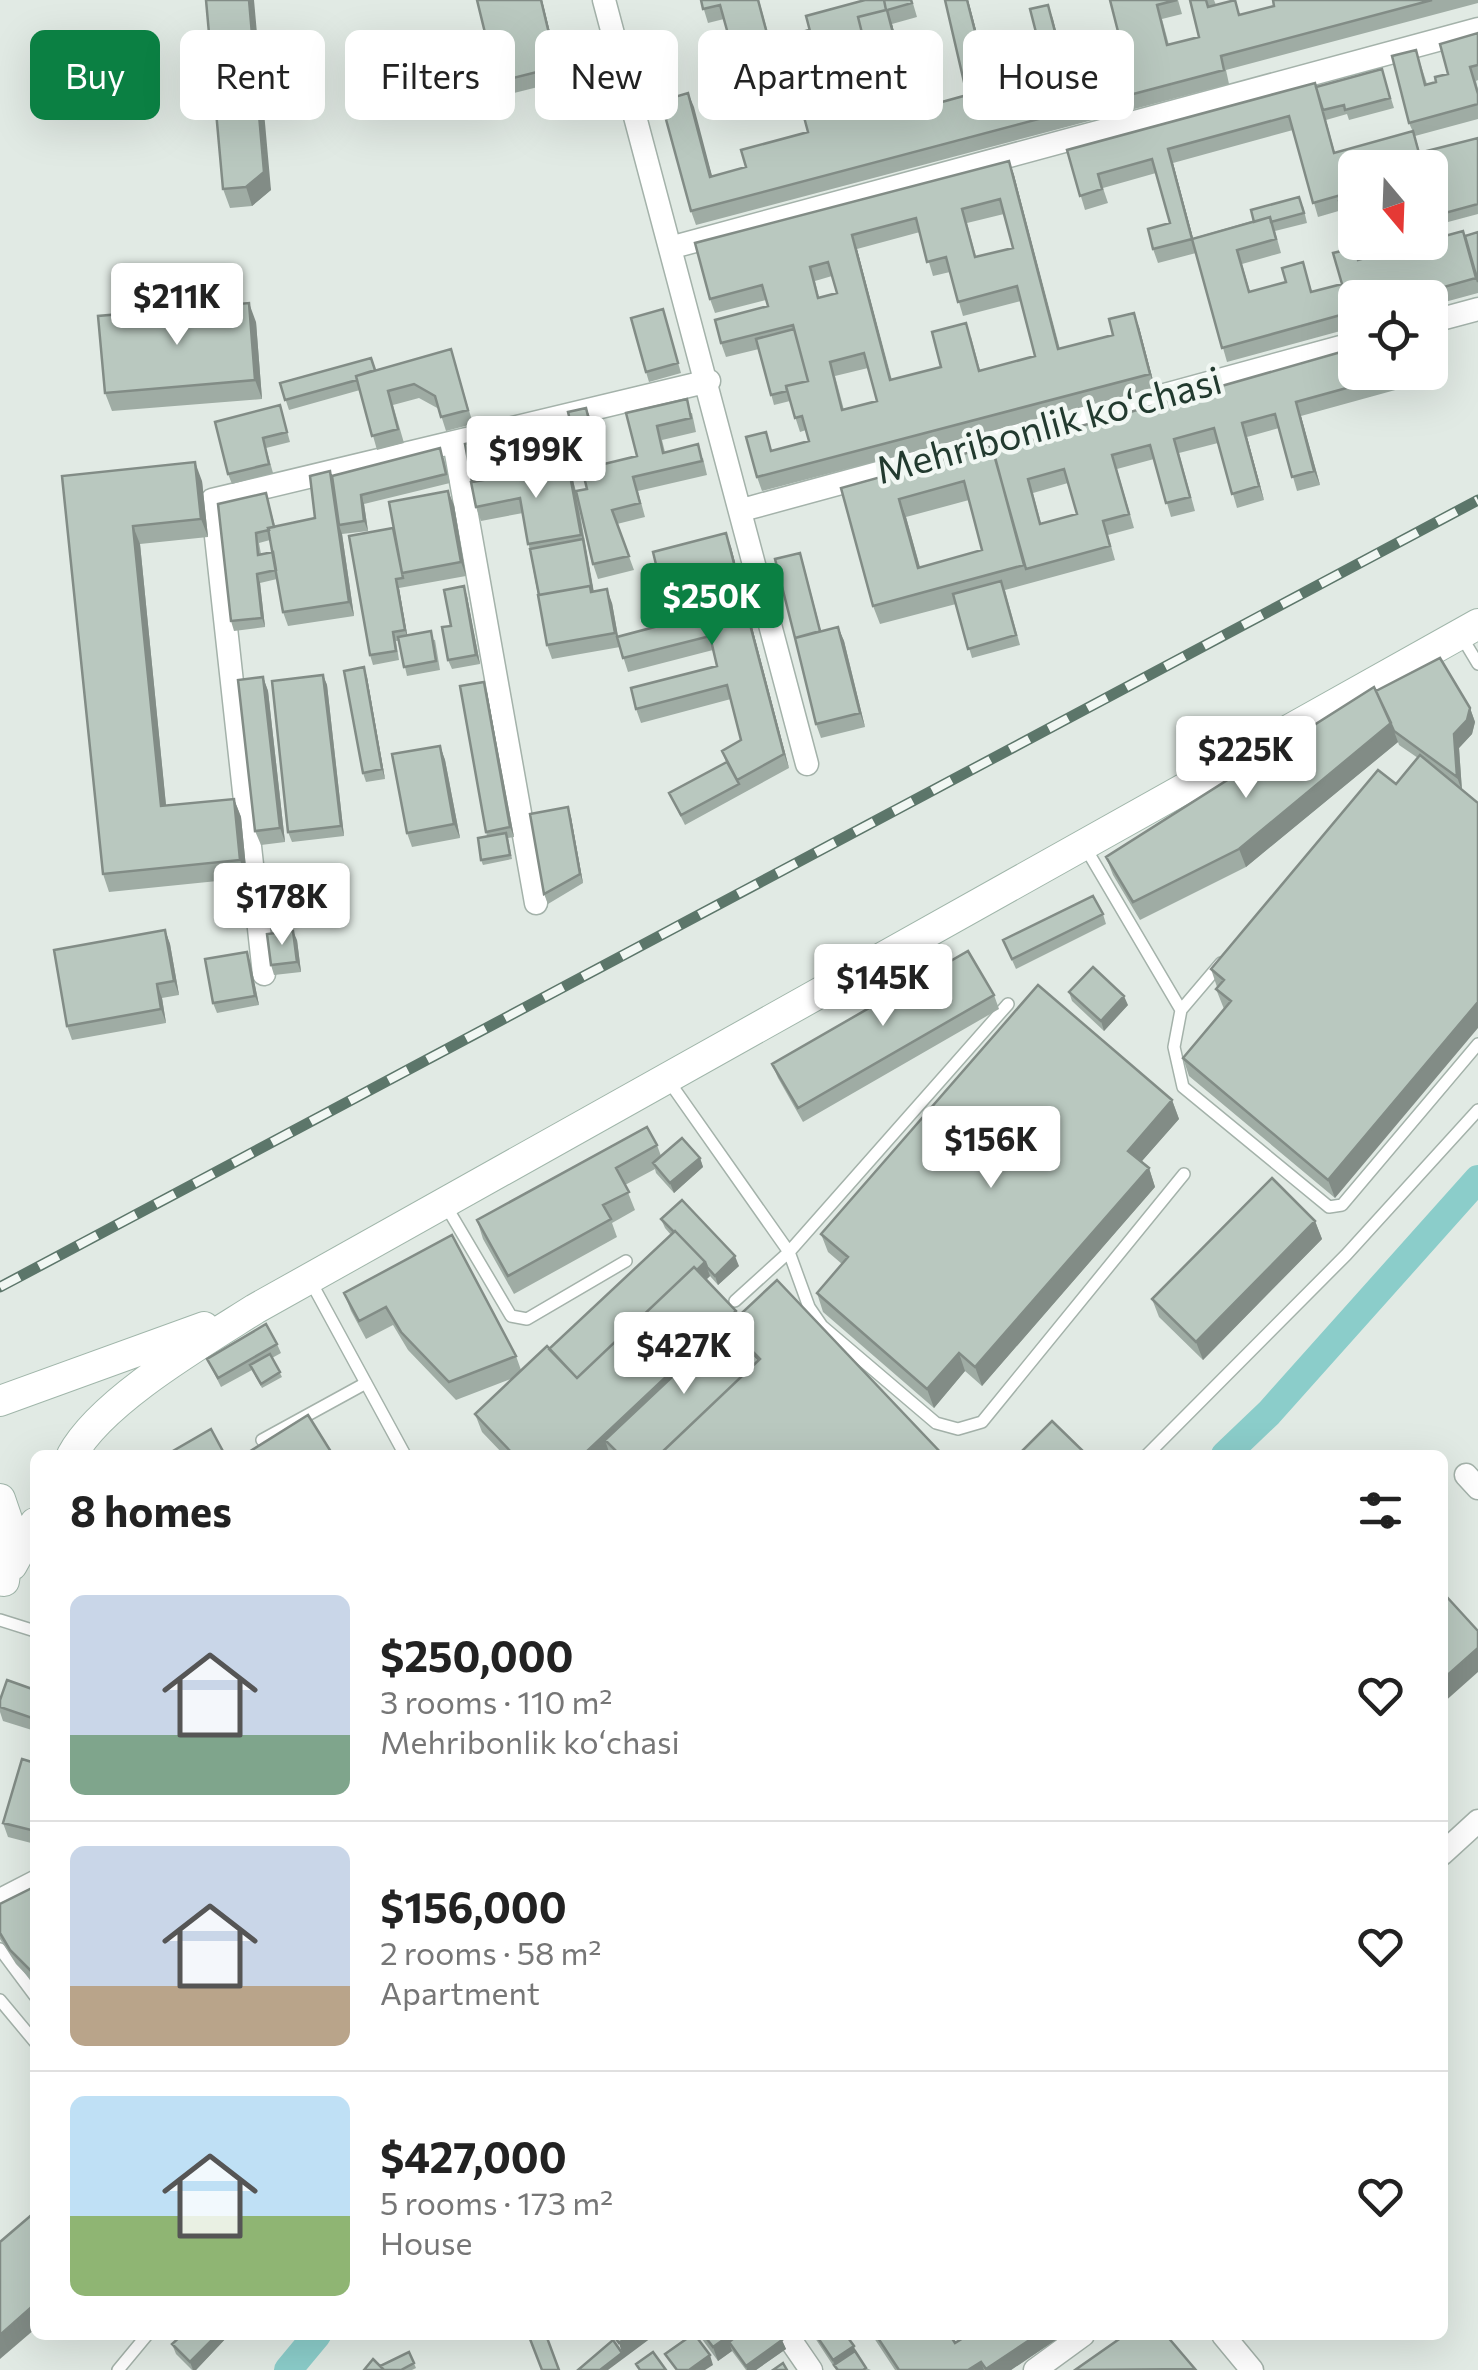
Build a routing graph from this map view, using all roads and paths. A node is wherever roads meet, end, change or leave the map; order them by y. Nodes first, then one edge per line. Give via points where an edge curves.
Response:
1 (604, 0) edge
2 (1478, 29) edge
3 (674, 247) junction
4 (1478, 309) edge
5 (1448, 317) edge
6 (1338, 348) edge
7 (709, 381) junction
8 (454, 442) junction
9 (742, 510) junction
10 (1469, 629) edge
11 (1478, 664) edge
12 (807, 764) dead end
13 (1082, 843) junction
14 (536, 903) dead end
15 (1230, 952) edge
16 (264, 974) dead end
17 (1008, 1004) dead end
18 (1181, 1010) junction
19 (1478, 1044) edge
20 (666, 1076) junction
21 (1478, 1110) edge
22 (1184, 1174) dead end
23 (444, 1202) junction
24 (789, 1252) junction
25 (626, 1261) dead end
26 (309, 1278) junction
27 (735, 1301) dead end
28 (255, 1308) junction
29 (366, 1383) junction
30 (0, 1401) edge
31 (262, 1440) edge
32 (74, 1450) edge
33 (403, 1450) edge
34 (1152, 1450) edge
35 (0, 1499) edge
36 (30, 1532) edge
37 (2, 1585) edge
38 (0, 1620) edge
39 (30, 1629) edge
40 (1478, 1821) edge
41 (1448, 1848) edge
42 (30, 1885) edge
43 (0, 1900) edge
44 (0, 1949) edge
45 (30, 1989) edge
46 (0, 2000) edge
47 (30, 2036) edge
48 (143, 2340) edge
49 (791, 2340) edge
50 (1077, 2340) edge
51 (1227, 2340) edge
52 (118, 2370) edge
53 (812, 2370) edge
54 (1035, 2370) edge
55 (1252, 2370) edge

1 - 3 street
2 - 3 street
3 - 7 street
4 - 5 street
6 - 9 street, Mehribonlik koʻchasi
7 - 8 street
7 - 9 street
8 - 14 street
8 - 16 street via 212,500
9 - 12 street
10 - 11 lane
10 - 13 main road
13 - 18 lane
13 - 20 main road
15 - 18 lane
17 - 24 lane
18 - 19 lane via 1174,1047 1183,1087 1329,1208 1342,1205
20 - 23 main road
20 - 24 lane
21 - 34 lane via 1346,1255
22 - 24 lane via 982,1422 958,1428 936,1423 822,1326
23 - 25 lane via 517,1320
23 - 26 main road
24 - 27 lane
26 - 28 main road
26 - 29 lane
28 - 30 main road
28 - 32 main road via 166,1366 80,1438
29 - 31 lane
29 - 33 lane
35 - 37 main road via 10,1531
36 - 37 main road
38 - 39 lane
40 - 41 street
42 - 43 street
44 - 45 lane
46 - 47 lane
48 - 52 lane
49 - 53 street
50 - 54 street
51 - 55 street

